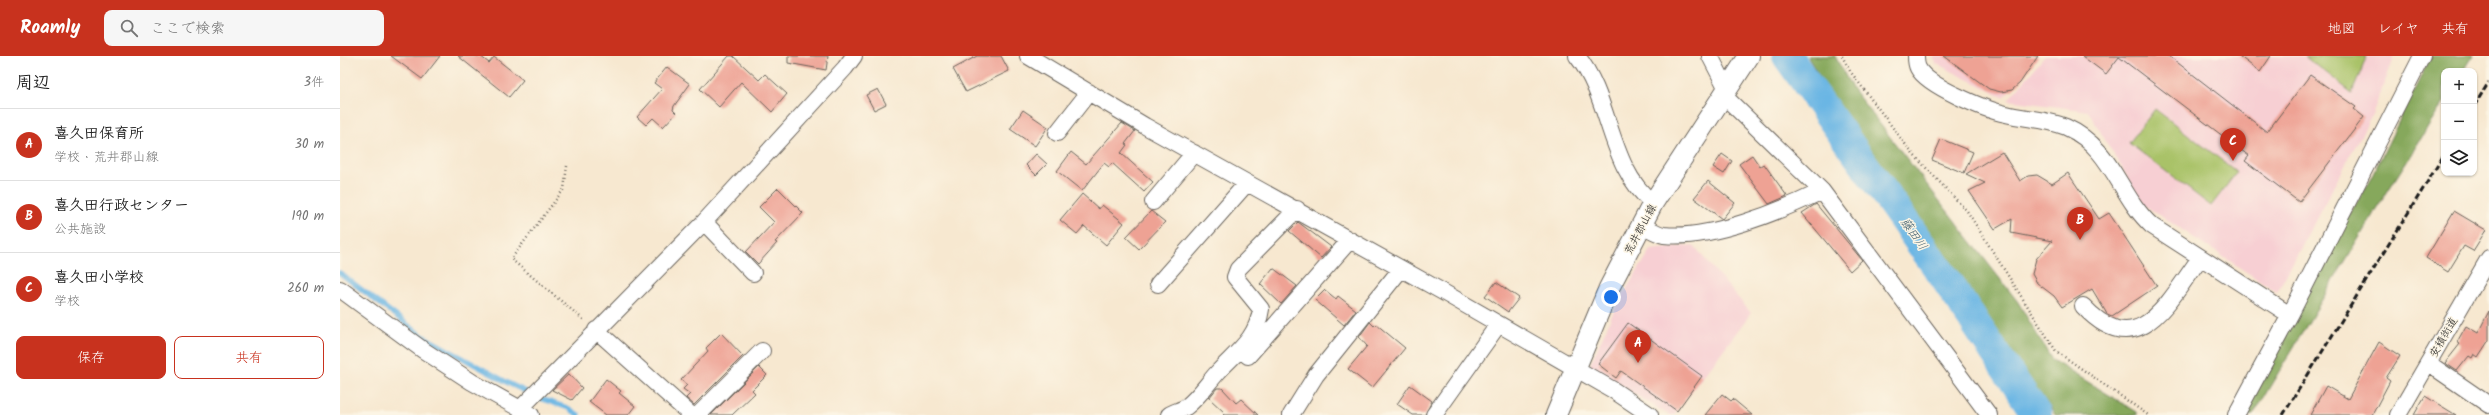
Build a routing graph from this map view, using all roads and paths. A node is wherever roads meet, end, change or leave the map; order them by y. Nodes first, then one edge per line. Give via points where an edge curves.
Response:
1 (854, 56) edge
2 (1028, 56) edge
3 (1577, 56) edge
4 (1710, 56) edge
5 (1749, 56) edge
6 (1842, 56) edge
7 (1916, 56) edge
8 (2422, 56) edge
9 (1729, 86) junction
10 (1089, 92) junction
11 (1057, 133) dead end
12 (1194, 154) junction
13 (567, 166) dead end
14 (1247, 183) junction
15 (1822, 190) junction
16 (1154, 202) dead end
17 (1653, 203) junction
18 (1297, 209) junction
19 (704, 222) junction
20 (1642, 224) junction
21 (1350, 240) junction
22 (2200, 258) junction
23 (2489, 258) edge
24 (1401, 269) junction
25 (753, 273) dead end
26 (1158, 284) dead end
27 (340, 289) edge
28 (2083, 306) dead end
29 (2290, 315) junction
30 (1498, 325) junction
31 (596, 330) junction
32 (762, 351) dead end
33 (1243, 362) dead end
34 (2428, 363) junction
35 (1574, 370) junction
36 (2489, 405) edge
37 (525, 412) edge
38 (691, 415) edge
39 (698, 415) edge
40 (1169, 415) edge
41 (1291, 415) edge
42 (1434, 415) edge
43 (1556, 415) edge
44 (1650, 415) edge
45 (1989, 415) edge
46 (2148, 415) edge
47 (2236, 415) edge
48 (2398, 415) edge

1 - 19 street via 846,68
2 - 10 street
3 - 17 street via 1583,63 1633,183
4 - 9 street
5 - 9 main road, 荒井郡山線
6 - 46 path via 1850,72 1912,153 1967,211 2056,351
7 - 22 street via 1918,69 1940,86 1995,112 2050,122 2081,136 2108,161 2140,216
8 - 29 street
9 - 15 street
9 - 17 main road, 荒井郡山線
10 - 11 street
10 - 12 street
12 - 14 street
12 - 16 street
13 - 31 path via 564,189 511,259
14 - 18 street
14 - 26 street
15 - 20 street via 1788,208 1698,234 1662,235
15 - 45 street
17 - 20 main road, 荒井郡山線
18 - 21 street
18 - 40 street via 1238,269 1235,277 1262,309 1260,321 1240,352 1221,368 1192,402
19 - 25 street
19 - 31 street
20 - 35 main road, 荒井郡山線 via 1609,288
21 - 24 street
21 - 33 street
22 - 28 street via 2171,298 2146,325 2126,332 2109,328 2096,320
22 - 29 street
23 - 34 street, 安積街道
24 - 30 street
24 - 41 street via 1316,375
27 - 37 street via 423,350
29 - 47 street
30 - 35 street
30 - 42 street
31 - 37 street
31 - 38 street
32 - 39 street
34 - 36 street
34 - 48 street, 安積街道
35 - 43 main road, 荒井郡山線
35 - 44 street via 1613,390

